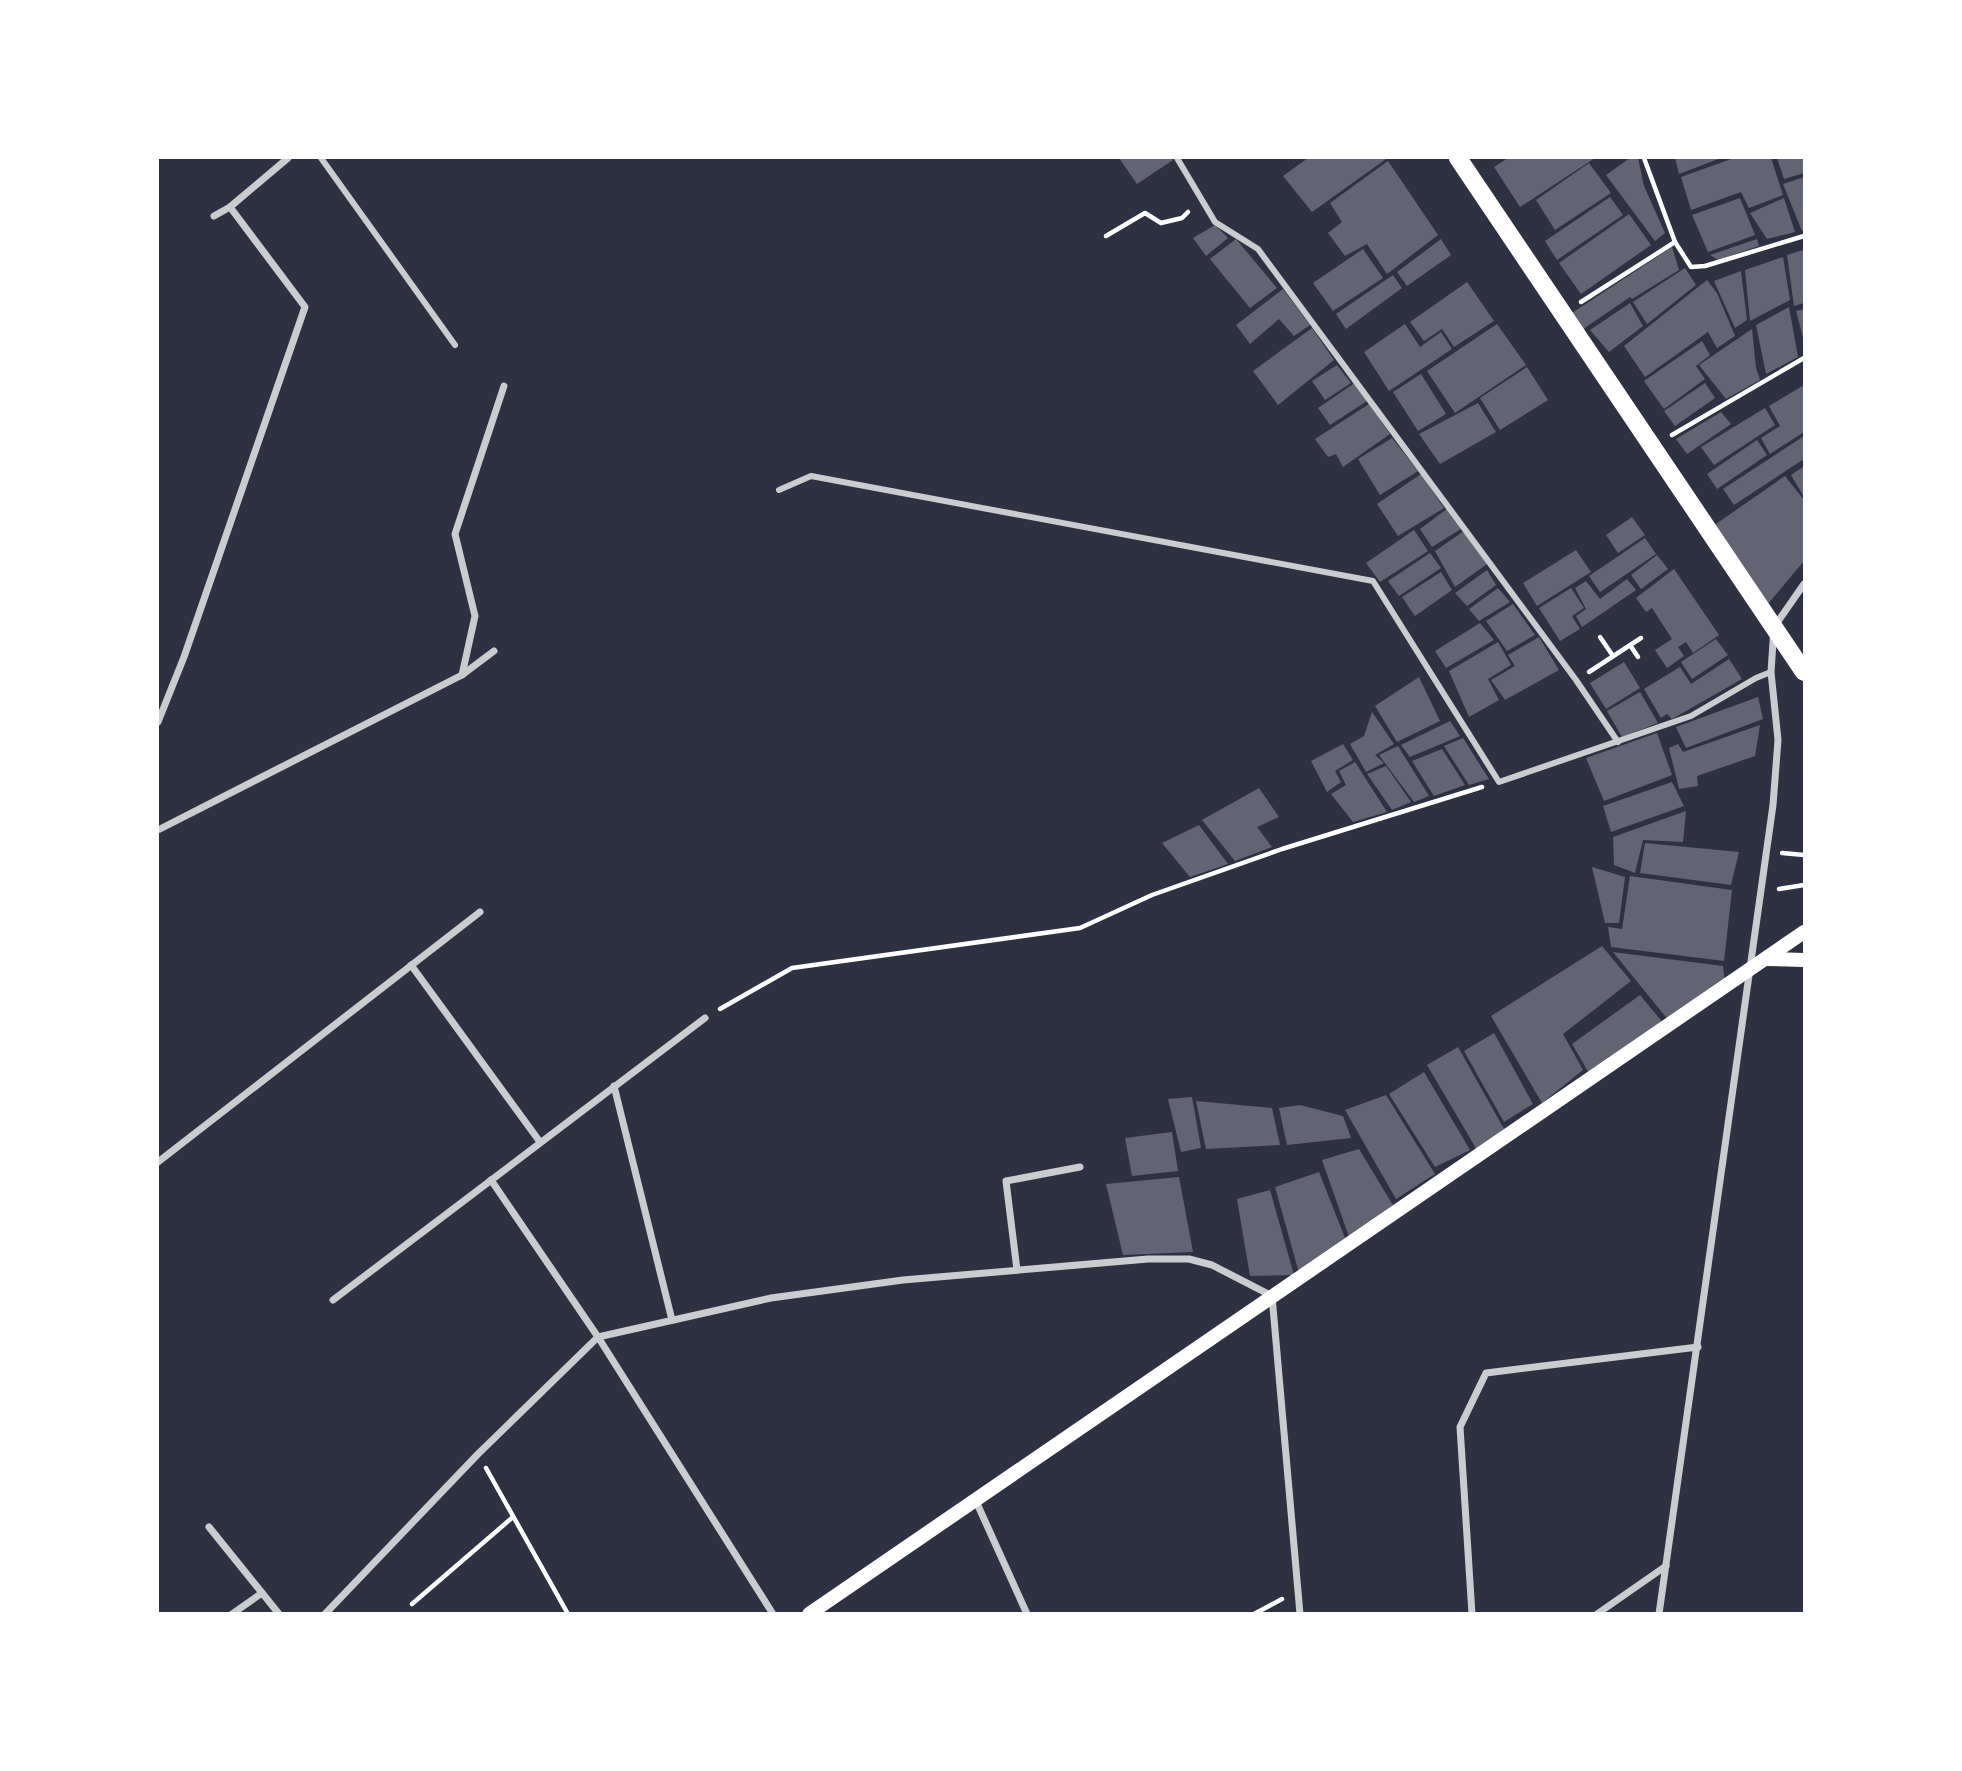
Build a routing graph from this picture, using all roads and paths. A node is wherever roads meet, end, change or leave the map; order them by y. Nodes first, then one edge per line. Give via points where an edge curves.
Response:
1 (288, 158) edge
2 (321, 158) edge
3 (1177, 158) edge
4 (1458, 158) edge
5 (1644, 158) edge
6 (1201, 199) junction
7 (230, 207) junction
8 (214, 216) dead end
9 (1106, 236) dead end
10 (1804, 236) edge
11 (1675, 242) junction
12 (1563, 313) junction
13 (456, 345) dead end
14 (1804, 358) edge
15 (504, 386) dead end
16 (1653, 446) junction
17 (779, 490) dead end
18 (1804, 584) edge
19 (1774, 627) junction
20 (1600, 637) dead end
21 (1641, 638) dead end
22 (1630, 645) junction
23 (495, 651) dead end
24 (1613, 656) junction
25 (1638, 657) dead end
26 (1771, 672) junction
27 (1804, 672) edge
28 (462, 675) junction
29 (1576, 680) junction
30 (158, 722) edge
31 (1618, 742) junction
32 (1499, 782) junction
33 (158, 830) edge
34 (1804, 855) edge
35 (1804, 862) edge
36 (1804, 885) edge
37 (1761, 892) junction
38 (480, 912) dead end
39 (1804, 932) edge
40 (1764, 959) junction
41 (1804, 960) edge
42 (411, 965) junction
43 (1749, 970) junction
44 (705, 1018) joint
45 (614, 1086) junction
46 (540, 1142) junction
47 (158, 1162) edge
48 (1080, 1167) dead end
49 (491, 1180) junction
50 (1017, 1270) junction
51 (1272, 1296) junction
52 (334, 1300) dead end
53 (672, 1320) junction
54 (598, 1336) junction
55 (1698, 1347) junction
56 (478, 1454) junction
57 (975, 1499) junction
58 (513, 1517) junction
59 (209, 1527) dead end
60 (1666, 1566) junction
61 (1298, 1590) junction
62 (262, 1592) junction
63 (412, 1604) dead end
64 (232, 1614) edge
65 (279, 1614) edge
66 (325, 1614) edge
67 (568, 1614) edge
68 (773, 1614) edge
69 (809, 1614) edge
70 (1027, 1614) edge
71 (1254, 1614) edge
72 (1300, 1614) edge
73 (1472, 1614) edge
74 (1597, 1614) edge
75 (1659, 1614) edge

1 - 7 street
2 - 13 street
3 - 6 street
4 - 12 main road
5 - 11 path
6 - 9 path via 1182,218 1161,223 1145,213
6 - 29 street via 1215,222 1258,249
7 - 8 street
7 - 30 street via 305,307
10 - 11 path via 1695,268
11 - 12 path
12 - 16 main road
14 - 16 path
15 - 28 street via 455,534 475,616
16 - 19 main road
17 - 32 street via 811,476 1373,581
18 - 19 street
19 - 26 street
19 - 27 main road
20 - 24 path
21 - 22 path
22 - 24 path
22 - 25 path
23 - 28 street
24 - 29 path
26 - 31 street via 1691,716
26 - 37 street via 1777,740
28 - 33 street
29 - 31 street
31 - 32 street
32 - 44 path via 1282,849 1152,895 1080,928 792,968
34 - 35 path
36 - 37 path
37 - 43 street
38 - 42 street
39 - 40 main road
40 - 41 main road
40 - 43 main road
42 - 46 street
42 - 47 street
43 - 51 main road
43 - 55 street
44 - 45 street
45 - 46 street
45 - 53 street
46 - 49 street
48 - 50 street via 1006,1181
49 - 52 street
49 - 54 street
50 - 51 street via 1189,1259 1212,1265
50 - 53 street via 784,1296
51 - 57 main road
51 - 61 street
53 - 54 street
54 - 56 street
54 - 68 street
55 - 60 street
55 - 73 street via 1486,1373 1460,1427
56 - 58 path
56 - 66 street
57 - 69 main road
57 - 70 street
58 - 63 path
58 - 67 path
59 - 62 street
60 - 74 street
60 - 75 street
61 - 71 path
61 - 72 street
62 - 64 street
62 - 65 street

